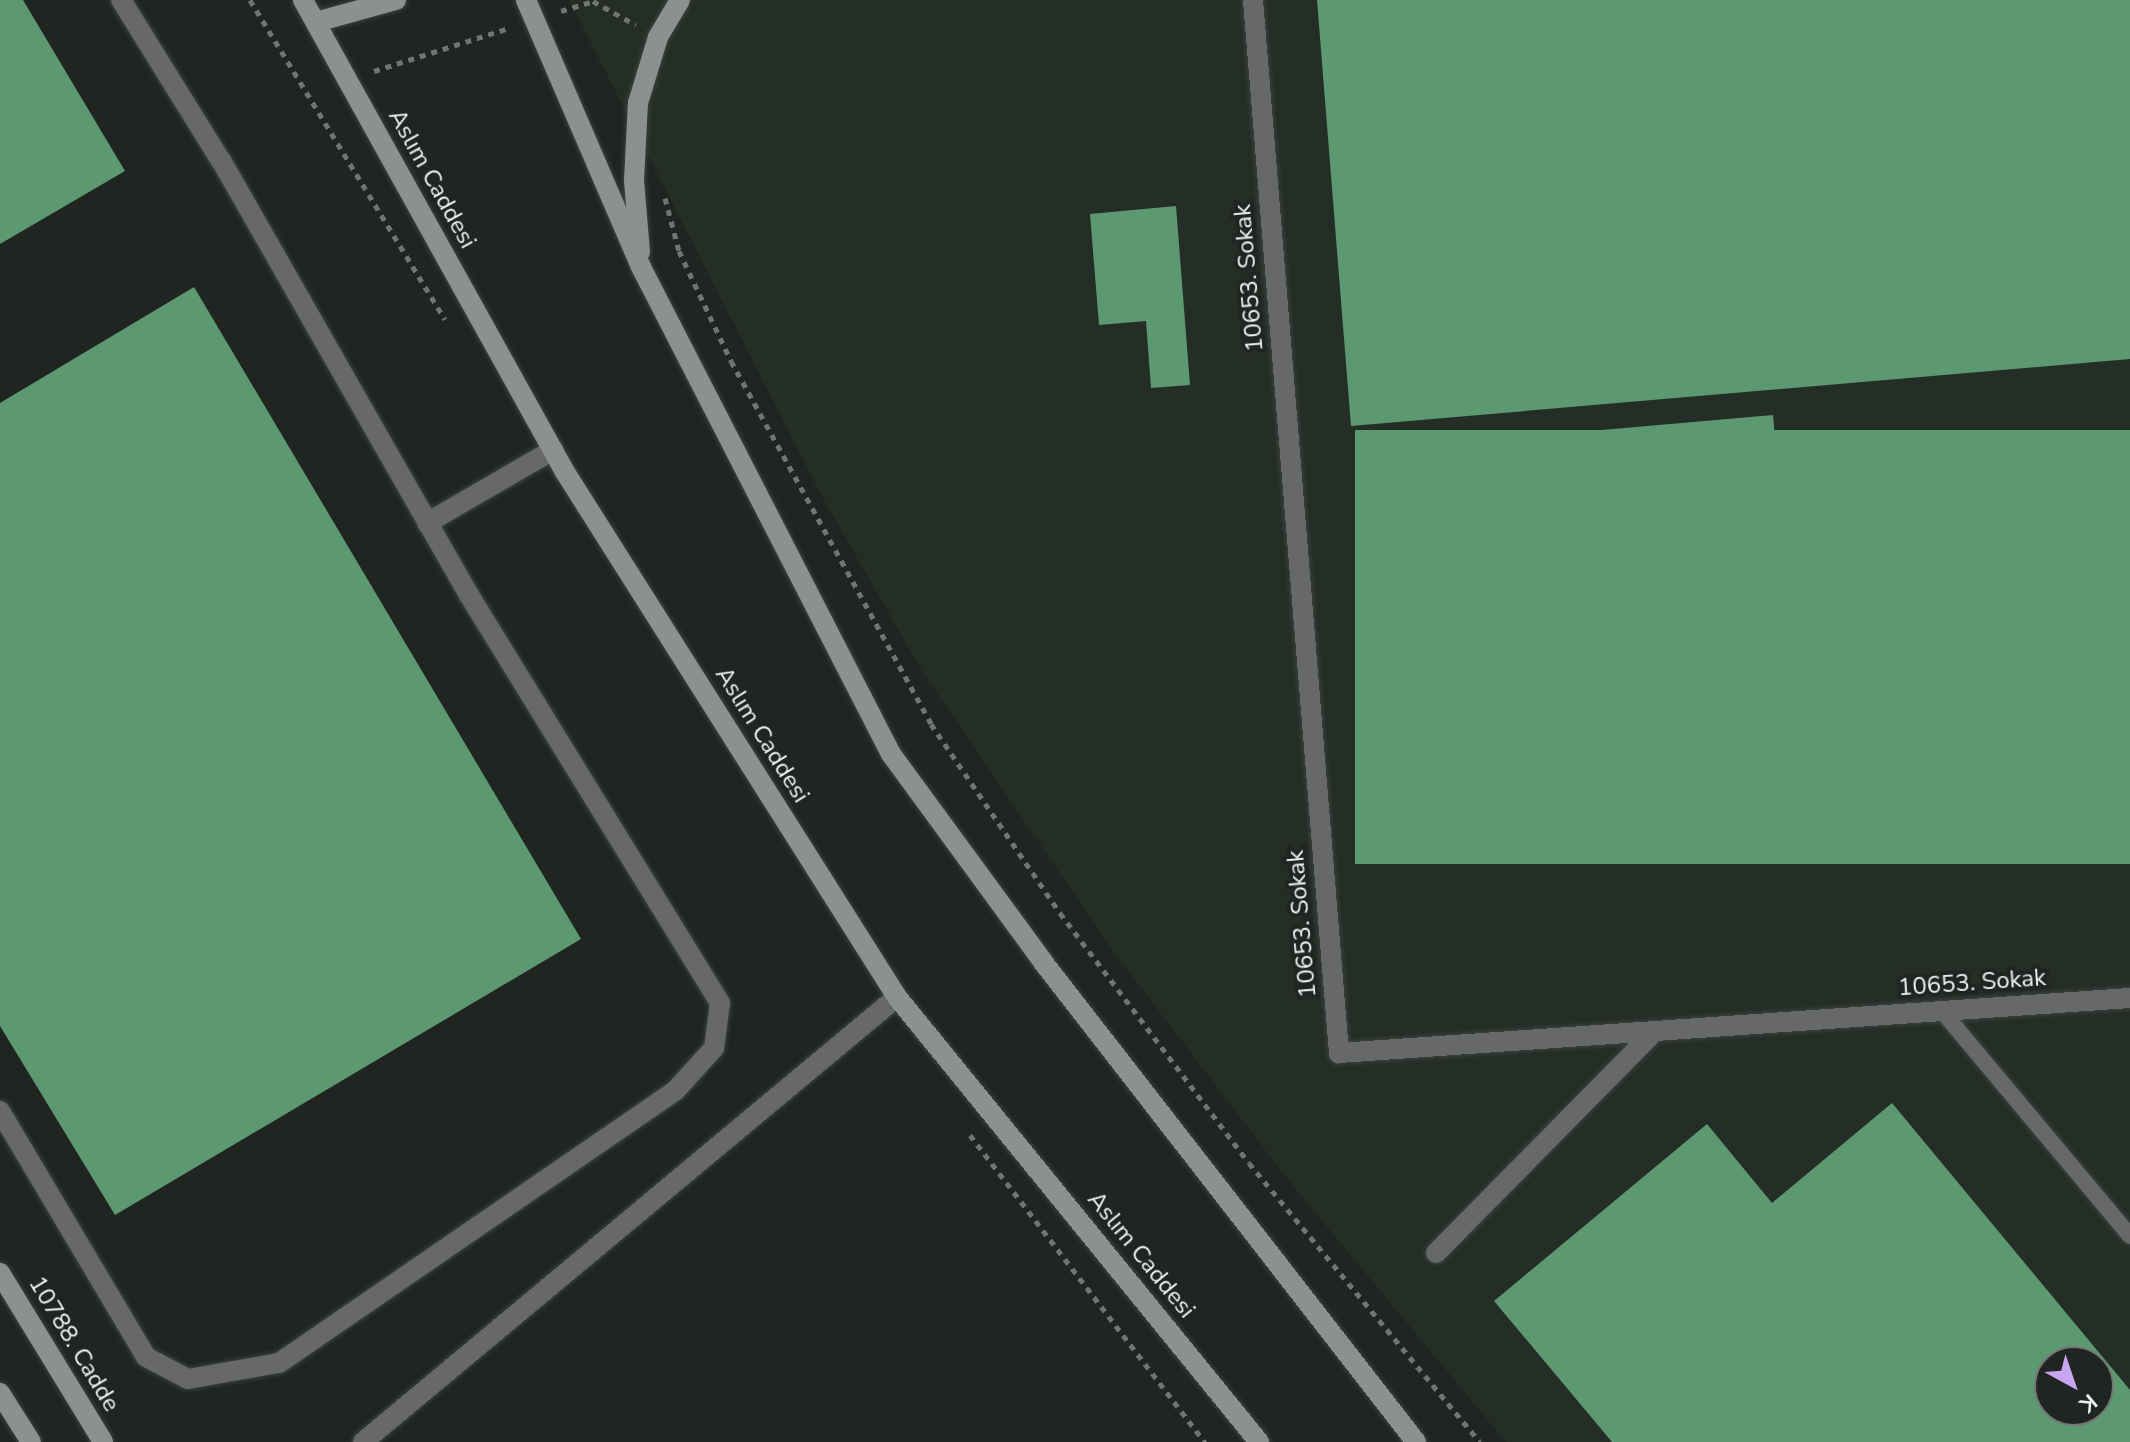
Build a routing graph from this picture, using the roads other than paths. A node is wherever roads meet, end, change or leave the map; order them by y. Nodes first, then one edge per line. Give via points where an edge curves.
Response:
1 (121, 0) edge
2 (303, 0) edge
3 (396, 0) edge
4 (680, 0) edge
5 (1253, 0) edge
6 (530, 10) edge
7 (316, 22) junction
8 (641, 267) junction
9 (553, 450) junction
10 (427, 523) junction
11 (897, 997) junction
12 (2130, 998) edge
13 (1942, 1011) junction
14 (1654, 1032) junction
15 (0, 1111) edge
16 (2130, 1236) edge
17 (1436, 1253) dead end
18 (0, 1273) edge
19 (0, 1393) edge
20 (31, 1442) edge
21 (103, 1442) edge
22 (363, 1442) edge
23 (1259, 1442) edge
24 (1416, 1442) edge

1 - 10 street via 221,161
2 - 7 main road, Aslım Caddesi
3 - 7 main road
4 - 8 main road via 658,37 638,103
5 - 14 street, 10653. Sokak via 1339,1053
6 - 8 main road
7 - 9 main road, Aslım Caddesi
8 - 24 main road via 891,754 1062,988
9 - 10 street
9 - 11 main road, Aslım Caddesi
10 - 15 street via 720,1003 714,1048 675,1091 279,1363 188,1379 146,1357
11 - 22 street
11 - 23 main road, Aslım Caddesi
12 - 13 street, 10653. Sokak
13 - 14 street, 10653. Sokak
13 - 16 lane
14 - 17 street
18 - 21 main road, 10788. Cadde
19 - 20 main road

